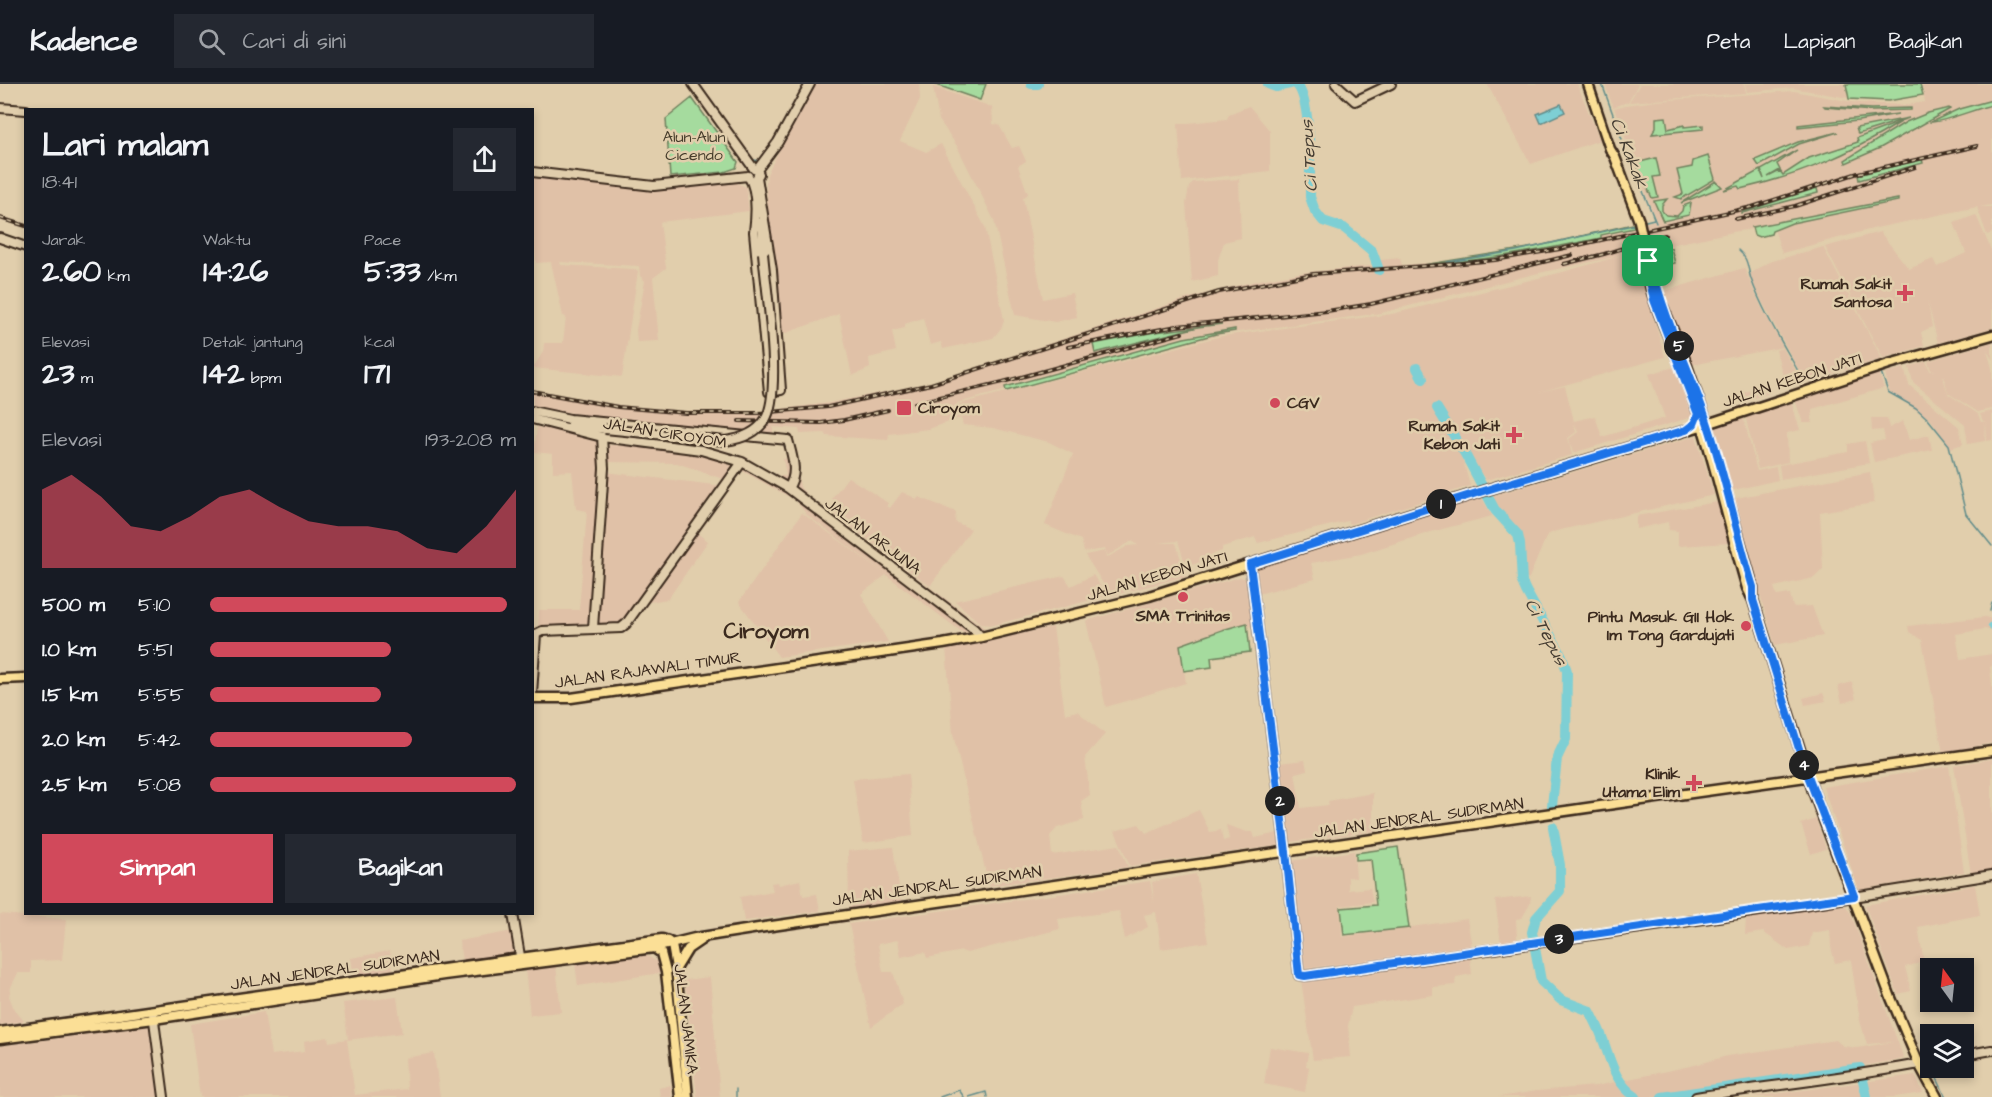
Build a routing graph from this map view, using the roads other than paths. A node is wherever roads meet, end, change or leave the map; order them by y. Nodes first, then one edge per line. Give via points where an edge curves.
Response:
1 (693, 84) edge
2 (810, 84) edge
3 (1336, 84) edge
4 (1391, 84) edge
5 (1588, 84) edge
6 (1595, 84) edge
7 (0, 108) edge
8 (24, 110) edge
9 (1615, 157) junction
10 (534, 172) edge
11 (753, 174) junction
12 (759, 218) junction
13 (0, 238) edge
14 (24, 246) edge
15 (1992, 335) edge
16 (534, 412) edge
17 (1701, 413) junction
18 (1724, 417) junction
19 (534, 419) edge
20 (548, 419) junction
21 (1704, 425) junction
22 (1686, 430) junction
23 (604, 433) junction
24 (742, 462) junction
25 (788, 488) junction
26 (1250, 564) junction
27 (593, 628) junction
28 (981, 637) junction
29 (534, 665) edge
30 (24, 678) edge
31 (0, 679) edge
32 (534, 696) edge
33 (1992, 752) edge
34 (1809, 778) junction
35 (1286, 852) junction
36 (1992, 875) edge
37 (1854, 896) junction
38 (513, 915) edge
39 (708, 936) junction
40 (672, 945) junction
41 (654, 948) junction
42 (521, 961) junction
43 (676, 968) junction
44 (153, 1015) junction
45 (0, 1032) edge
46 (0, 1039) edge
47 (1992, 1050) edge
48 (1974, 1053) edge
49 (1919, 1064) junction
50 (164, 1097) edge
51 (680, 1097) edge
52 (688, 1097) edge
53 (1696, 1097) edge
54 (1937, 1097) edge

1 - 11 main road
2 - 11 main road via 778,142
3 - 4 main road via 1355,101
5 - 9 main road
6 - 9 main road
7 - 8 main road
9 - 17 main road, bridge via 1639,221 1670,332
10 - 11 main road via 654,186
11 - 12 main road
12 - 12 main road via 754,232 769,392 781,390 772,270 767,232
12 - 23 main road, bridge via 774,386 770,411 760,427 742,438 725,441
13 - 14 main road
15 - 18 main road, JALAN KEBON JATI
16 - 20 main road, JALAN CIROYOM
17 - 18 main road
17 - 21 main road
17 - 22 main road
18 - 21 main road, JALAN KEBON JATI
19 - 20 main road, JALAN CIROYOM
20 - 23 main road, JALAN CIROYOM
20 - 23 main road
20 - 25 main road, JALAN CIROYOM via 788,440 794,471
21 - 22 main road, JALAN KEBON JATI
21 - 34 main road via 1747,588
22 - 26 main road, JALAN KEBON JATI
23 - 24 main road, JALAN CIROYOM
23 - 27 main road
24 - 25 main road, JALAN CIROYOM
24 - 27 main road via 626,624
25 - 28 main road, JALAN ARJUNA
26 - 28 main road, JALAN KEBON JATI via 1116,605
26 - 35 main road
27 - 29 main road via 536,634
28 - 32 main road, JALAN RAJAWALI TIMUR via 625,691 571,698
30 - 31 main road
33 - 34 main road, JALAN JENDRAL SUDIRMAN
34 - 35 main road, JALAN JENDRAL SUDIRMAN
34 - 37 main road
35 - 37 main road via 1299,975 1305,976
35 - 39 main road, JALAN JENDRAL SUDIRMAN
36 - 37 main road
37 - 49 main road
38 - 42 main road
39 - 40 main road, JALAN JENDRAL SUDIRMAN
39 - 43 main road via 688,949
40 - 41 main road, JALAN JENDRAL SUDIRMAN
40 - 42 main road, JALAN JENDRAL SUDIRMAN via 662,939
40 - 43 main road, JALAN JAMIKA
41 - 42 main road, JALAN JENDRAL SUDIRMAN
41 - 51 main road, JALAN JAMIKA via 661,953 666,972
42 - 44 main road, JALAN JENDRAL SUDIRMAN
43 - 52 main road, JALAN JAMIKA
44 - 45 main road, JALAN JENDRAL SUDIRMAN
44 - 46 main road, JALAN JENDRAL SUDIRMAN
44 - 50 main road
47 - 48 main road
49 - 53 main road
49 - 54 main road

